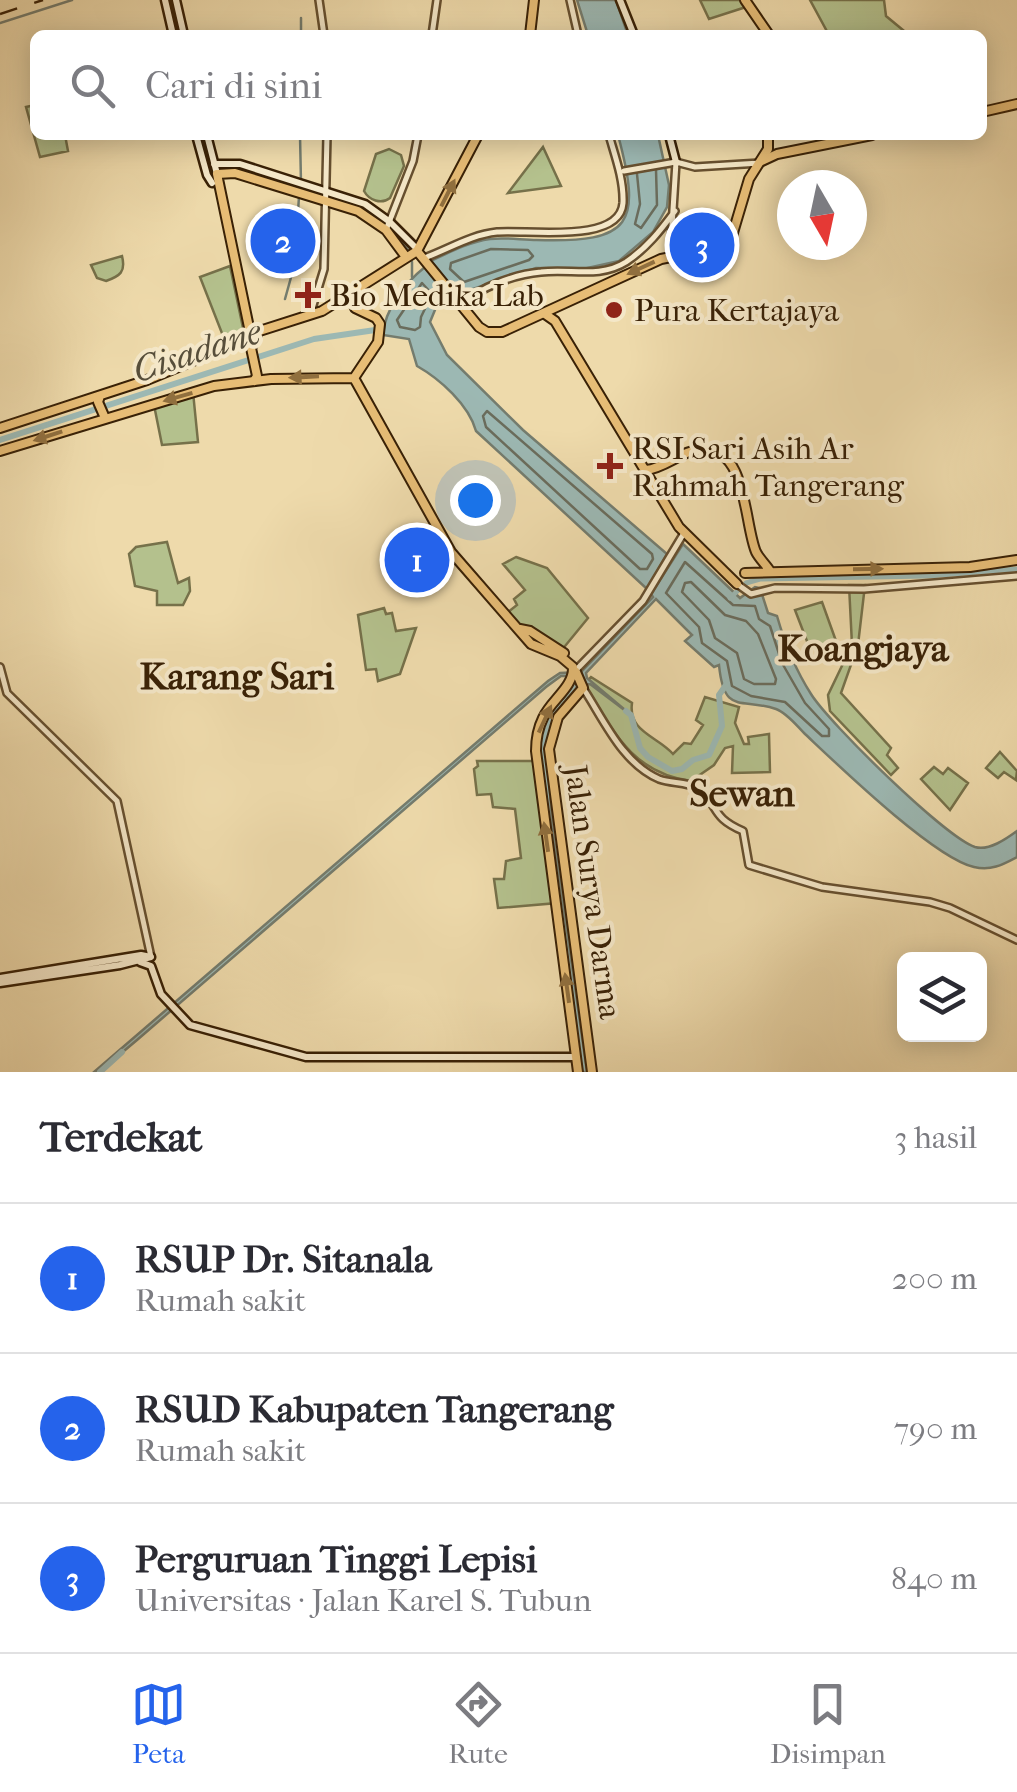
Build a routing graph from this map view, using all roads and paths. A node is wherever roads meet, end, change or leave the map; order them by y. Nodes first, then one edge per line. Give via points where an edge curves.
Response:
1 (165, 0) edge
2 (176, 0) edge
3 (319, 0) edge
4 (436, 0) edge
5 (534, 0) edge
6 (570, 0) edge
7 (620, 0) edge
8 (761, 0) edge
9 (748, 3) edge
10 (173, 11) junction
11 (173, 30) edge
12 (182, 30) edge
13 (323, 30) edge
14 (433, 30) edge
15 (531, 30) edge
16 (577, 30) edge
17 (632, 30) edge
18 (765, 30) edge
19 (1017, 104) edge
20 (987, 111) edge
21 (197, 140) edge
22 (208, 140) edge
23 (327, 140) edge
24 (417, 140) edge
25 (476, 140) edge
26 (610, 140) edge
27 (670, 140) edge
28 (768, 140) edge
29 (847, 140) edge
30 (768, 146) junction
31 (614, 152) junction
32 (777, 154) junction
33 (761, 162) junction
34 (672, 163) junction
35 (625, 170) junction
36 (215, 172) junction
37 (622, 192) junction
38 (326, 196) junction
39 (675, 211) junction
40 (388, 226) junction
41 (421, 256) junction
42 (673, 256) junction
43 (402, 260) junction
44 (350, 294) junction
45 (460, 303) junction
46 (557, 308) junction
47 (545, 314) junction
48 (309, 317) junction
49 (555, 321) junction
50 (252, 336) junction
51 (353, 376) junction
52 (254, 379) junction
53 (95, 400) junction
54 (100, 417) junction
55 (6, 424) edge
56 (0, 451) edge
57 (657, 468) junction
58 (645, 470) junction
59 (652, 482) junction
60 (683, 535) junction
61 (756, 552) junction
62 (1017, 560) edge
63 (770, 570) junction
64 (1017, 576) edge
65 (737, 579) junction
66 (0, 667) edge
67 (576, 669) junction
68 (0, 678) edge
69 (582, 688) junction
70 (19, 706) junction
71 (55, 742) junction
72 (545, 769) junction
73 (570, 939) junction
74 (1017, 940) edge
75 (151, 957) junction
76 (141, 958) junction
77 (5, 980) edge
78 (173, 1006) junction
79 (576, 1056) junction
80 (578, 1072) edge
81 (592, 1072) edge

1 - 10 main road
2 - 10 main road
3 - 13 street
4 - 14 street
5 - 15 main road
6 - 16 street
7 - 17 main road
8 - 9 street
9 - 18 main road
10 - 11 main road
10 - 12 main road
19 - 20 main road
21 - 36 main road via 206,172
22 - 36 main road
23 - 38 street
24 - 40 street
41 -> 25 main road
26 - 31 street
27 - 34 main road
28 - 30 main road
29 - 32 main road
30 - 32 main road
30 - 33 main road
31 - 35 street
31 - 37 street
32 - 33 main road
33 - 34 street via 695,168
33 - 42 main road via 728,243
34 - 35 street
34 - 39 street
35 - 37 street
36 - 38 main road
36 - 50 main road
37 - 41 street via 617,218 597,230 494,232
38 - 40 main road
38 - 48 street via 324,269
39 - 42 street
39 - 45 street via 656,239 614,268 540,272
40 - 41 main road
40 - 43 main road
41 - 43 main road
41 - 45 main road
42 -> 46 main road
43 - 44 main road
44 - 48 main road
44 - 51 main road via 355,308 380,324 380,336
45 - 47 main road via 487,332
46 - 47 main road
46 - 49 main road
47 - 49 main road
48 - 50 main road
49 - 58 main road
50 - 52 main road
50 - 53 main road
50 - 55 main road
51 -> 52 main road
51 - 67 main road via 449,550 520,629
52 -> 54 main road
53 - 54 main road
53 - 55 main road
54 -> 56 main road
57 - 58 main road
57 - 59 main road
57 - 61 main road via 704,449 728,459
58 - 59 main road
59 - 60 main road
60 - 65 main road
60 - 67 street via 643,601
61 - 63 main road
61 - 65 main road via 756,561
63 -> 62 main road via 951,568
63 - 65 main road
64 - 65 street via 746,593
66 - 70 street via 4,689
67 - 69 main road
72 -> 67 main road, Jalan Surya Darma via 536,747 540,724
68 - 70 street via 3,692
69 - 72 main road, Jalan Surya Darma via 558,717
69 - 74 street via 623,750 658,778 692,785 724,823 743,831 749,865 822,887 930,902
70 - 71 street
71 - 75 street via 117,801
71 - 76 street via 116,802 146,947
72 - 73 main road, Jalan Surya Darma
73 -> 72 main road, Jalan Surya Darma
79 -> 73 main road, Jalan Surya Darma
73 - 81 main road, Jalan Surya Darma
75 - 76 main road
75 - 78 main road
76 - 77 main road
76 - 78 main road
78 - 79 main road via 197,1028 306,1057
79 - 80 main road, Jalan Surya Darma

